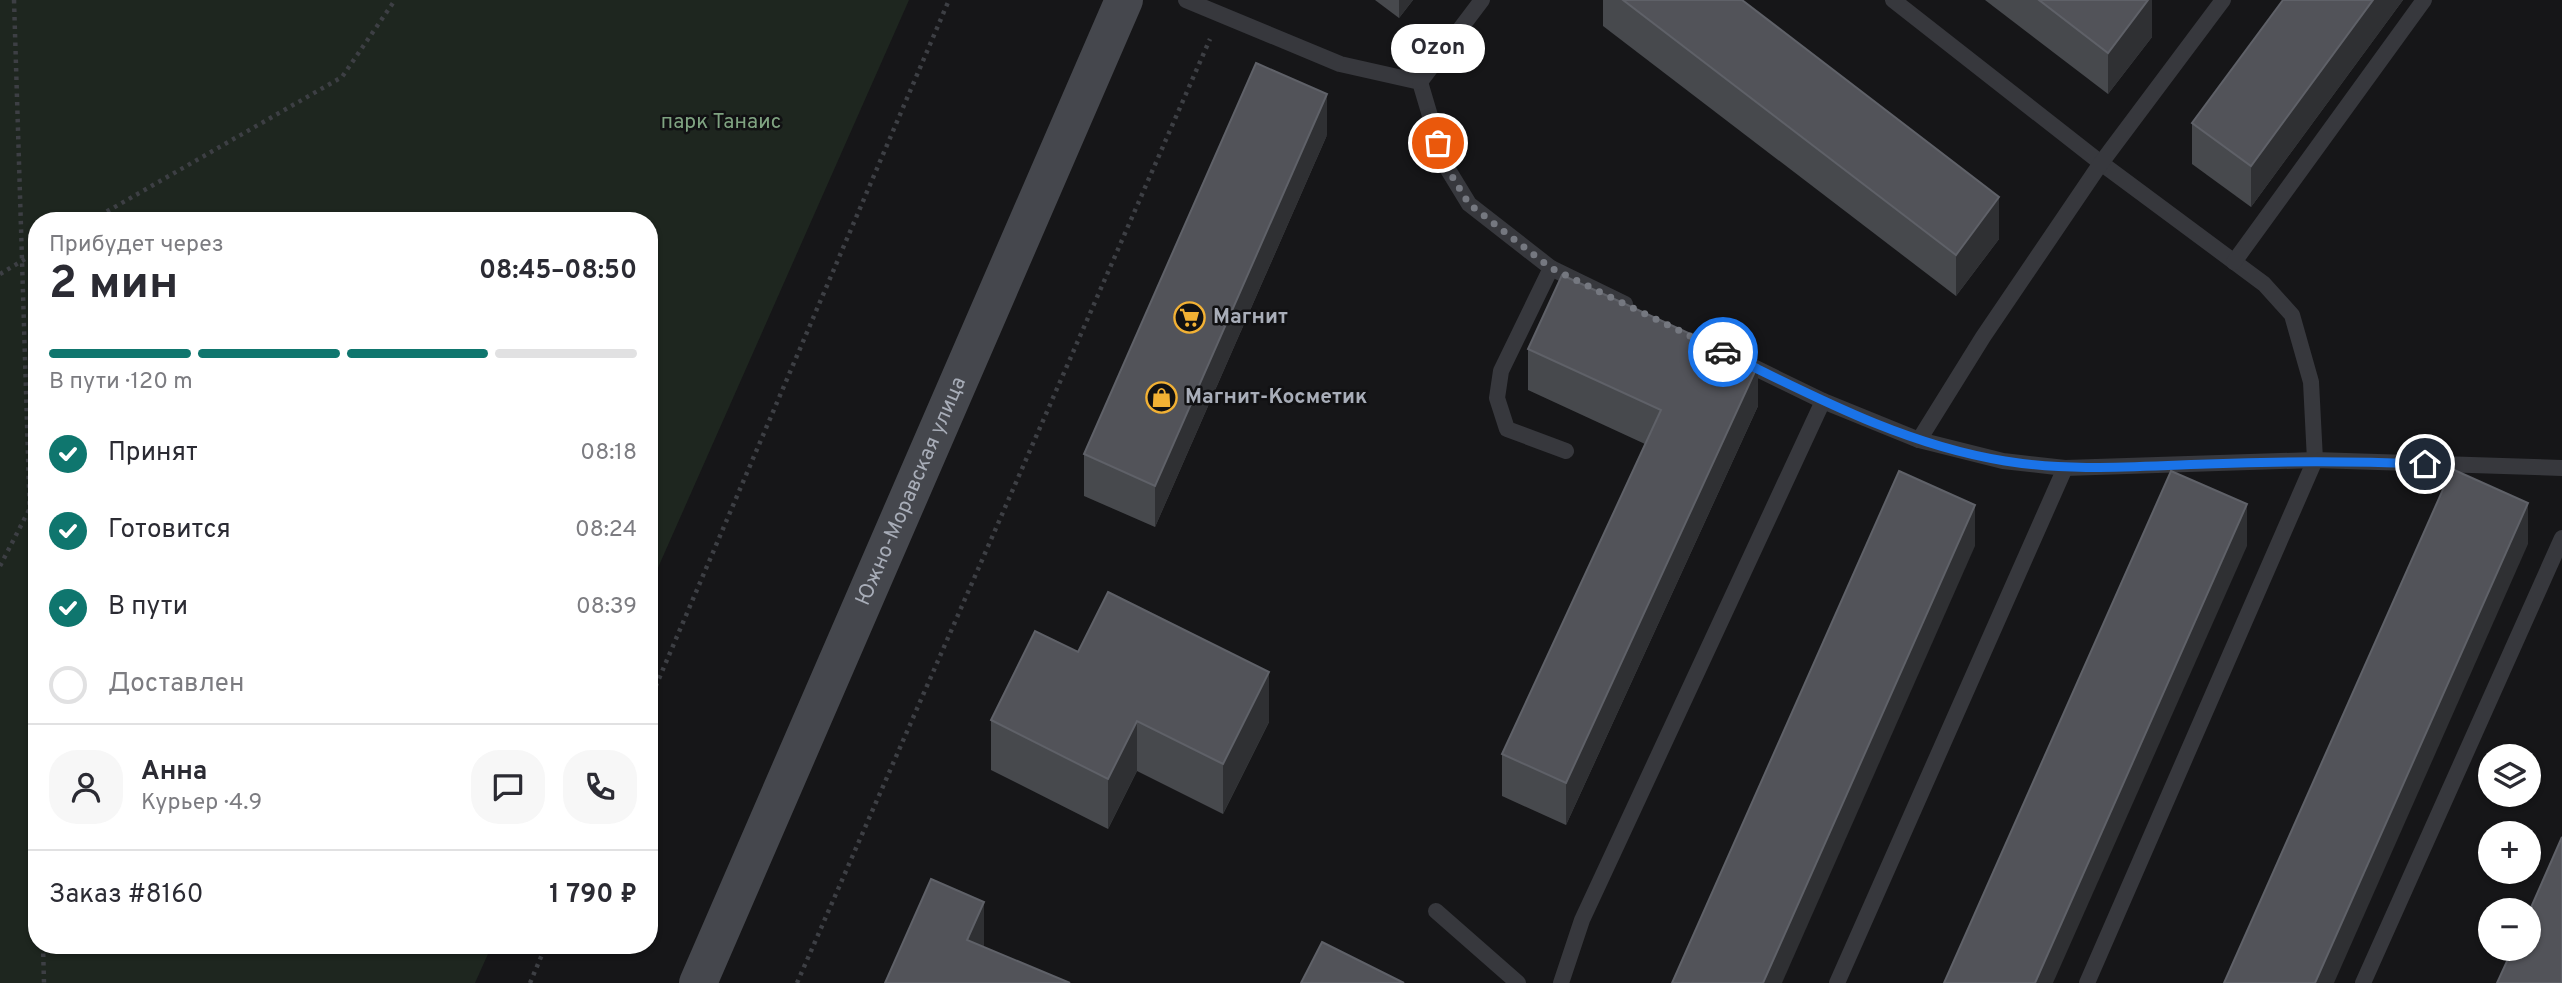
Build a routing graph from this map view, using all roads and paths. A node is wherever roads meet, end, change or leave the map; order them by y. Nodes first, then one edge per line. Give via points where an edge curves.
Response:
1 (14, 0) edge
2 (395, 0) edge
3 (949, 0) edge
4 (1124, 0) edge
5 (1186, 0) edge
6 (1482, 0) edge
7 (1893, 0) edge
8 (2223, 0) edge
9 (2424, 0) edge
10 (1221, 15) junction
11 (1420, 82) junction
12 (2101, 163) junction
13 (106, 212) edge
14 (28, 257) edge
15 (22, 261) junction
16 (2234, 262) junction
17 (1551, 268) junction
18 (0, 274) edge
19 (1638, 310) edge
20 (1724, 353) edge
21 (1823, 401) junction
22 (1919, 440) junction
23 (28, 448) edge
24 (1566, 451) dead end
25 (2315, 460) junction
26 (2065, 468) junction
27 (2562, 468) edge
28 (28, 514) edge
29 (2562, 538) edge
30 (0, 566) edge
31 (658, 681) edge
32 (1436, 911) dead end
33 (43, 954) edge
34 (542, 954) edge
35 (44, 983) edge
36 (530, 983) edge
37 (698, 983) edge
38 (797, 983) edge
39 (1518, 983) edge
40 (1561, 983) edge
41 (1836, 983) edge
42 (2087, 983) edge
43 (2363, 983) edge

1 - 15 path
2 - 13 path via 342,77
3 - 31 path
4 - 37 main road, Южно-Моравская улица
5 - 10 lane
6 - 11 lane
7 - 12 lane
8 - 12 lane
9 - 16 lane
10 - 11 lane via 1339,64
10 - 38 path
11 - 17 lane via 1444,163 1469,204
12 - 16 lane
12 - 22 lane
14 - 15 path
15 - 18 path
15 - 23 path
16 - 25 lane via 2264,284 2292,315 2311,382
17 - 19 lane
17 - 24 lane via 1501,370 1497,398 1507,429
20 - 21 lane
21 - 22 lane
21 - 40 lane via 1582,920
22 - 26 lane via 2003,461
25 - 26 lane
25 - 27 lane
25 - 42 lane
26 - 41 lane
28 - 30 path
29 - 43 lane
32 - 39 lane
33 - 35 path
34 - 36 path

